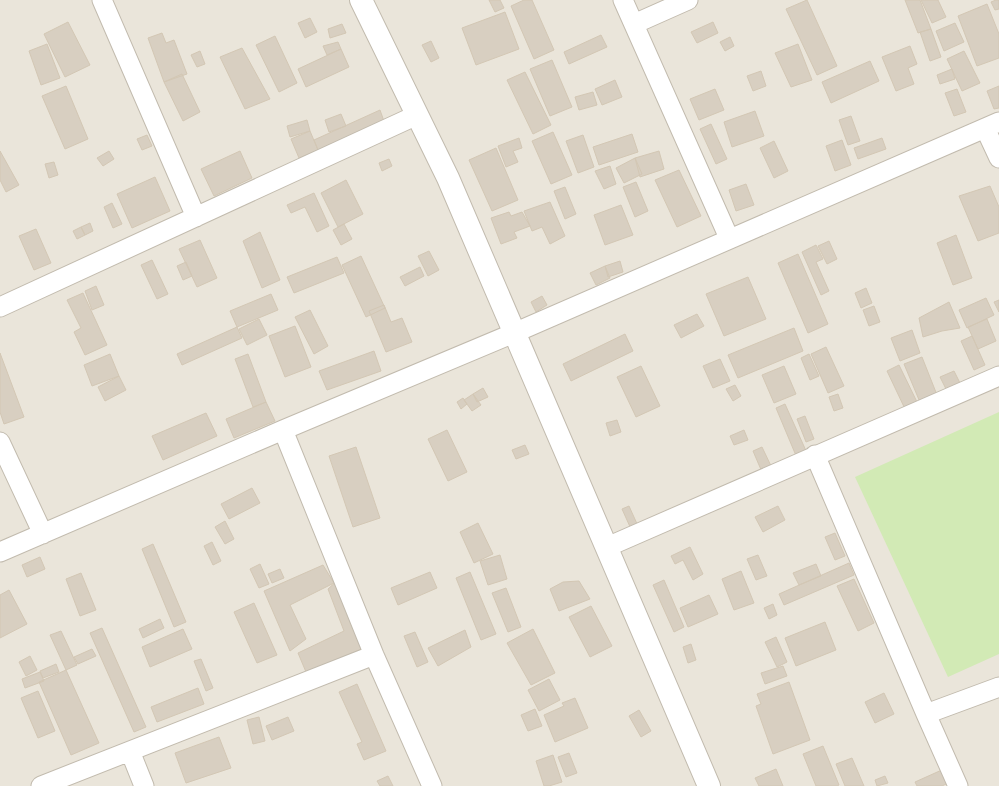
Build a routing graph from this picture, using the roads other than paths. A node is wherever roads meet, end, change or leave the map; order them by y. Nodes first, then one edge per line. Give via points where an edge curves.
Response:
1 (102, 0) edge
2 (361, 0) edge
3 (623, 0) edge
4 (688, 0) edge
5 (634, 24) junction
6 (417, 115) junction
7 (992, 125) edge
8 (999, 158) edge
9 (196, 217) junction
10 (730, 238) junction
11 (0, 307) edge
12 (514, 333) junction
13 (999, 376) edge
14 (283, 430) junction
15 (0, 442) edge
16 (815, 456) junction
17 (43, 534) junction
18 (607, 547) junction
19 (0, 552) edge
20 (374, 655) junction
21 (999, 687) edge
22 (926, 714) junction
23 (130, 751) junction
24 (41, 786) edge
25 (144, 786) edge
26 (432, 786) edge
27 (709, 786) edge
28 (958, 786) edge

1 - 9 street
2 - 6 street
3 - 5 street
4 - 5 street
5 - 10 street
6 - 9 street
6 - 12 street via 448,178
7 - 8 street
7 - 10 street
9 - 11 street
10 - 12 street
12 - 14 street
12 - 18 street
13 - 16 street
14 - 17 street
14 - 20 street
15 - 17 street
16 - 18 street
16 - 22 street
17 - 19 street
18 - 27 street
20 - 23 street
20 - 26 street
21 - 22 street
22 - 28 street
23 - 24 street
23 - 25 street

